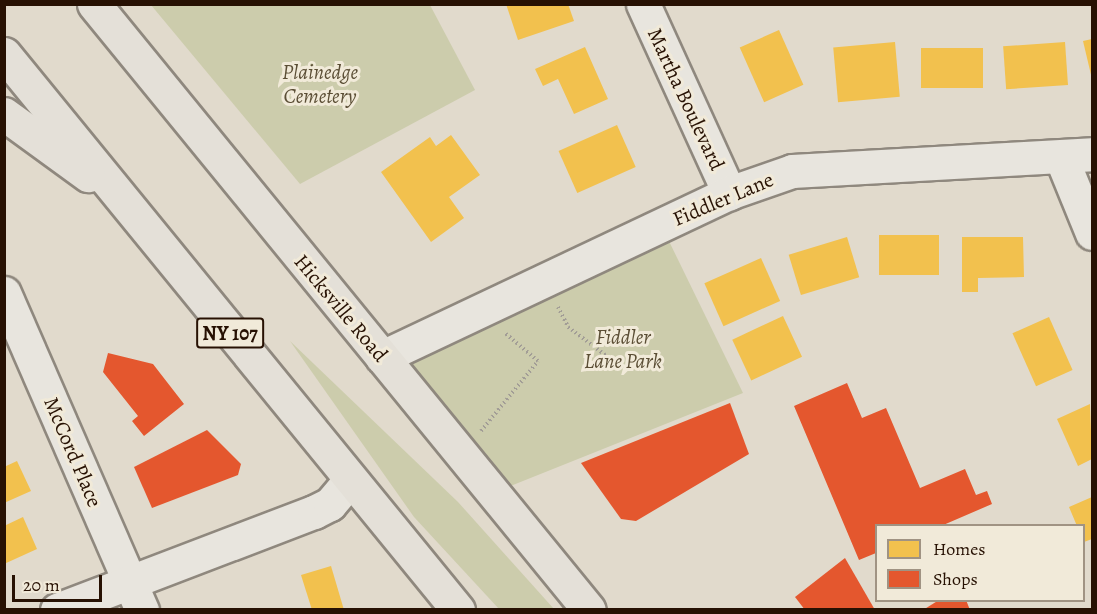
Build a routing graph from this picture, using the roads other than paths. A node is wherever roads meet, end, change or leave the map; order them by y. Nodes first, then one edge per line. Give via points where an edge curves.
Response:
1 (94, 4) edge
2 (643, 4) edge
3 (4, 54) edge
4 (4, 114) edge
5 (1077, 155) edge
6 (729, 193) junction
7 (124, 202) junction
8 (1092, 233) edge
9 (4, 294) edge
10 (382, 357) junction
11 (350, 480) junction
12 (137, 597) edge
13 (57, 609) edge
14 (458, 609) edge
15 (589, 609) edge

1 - 10 main road, Hicksville Road
2 - 6 street, Martha Boulevard
3 - 7 main road, NY 107
4 - 7 main road
5 - 6 street, Fiddler Lane via 831,165 792,171
5 - 8 street
6 - 10 street, Fiddler Lane
7 - 11 main road, NY 107
9 - 12 street, McCord Place
10 - 15 main road, Hicksville Road
11 - 12 street via 330,504
11 - 14 main road, NY 107
12 - 13 street

